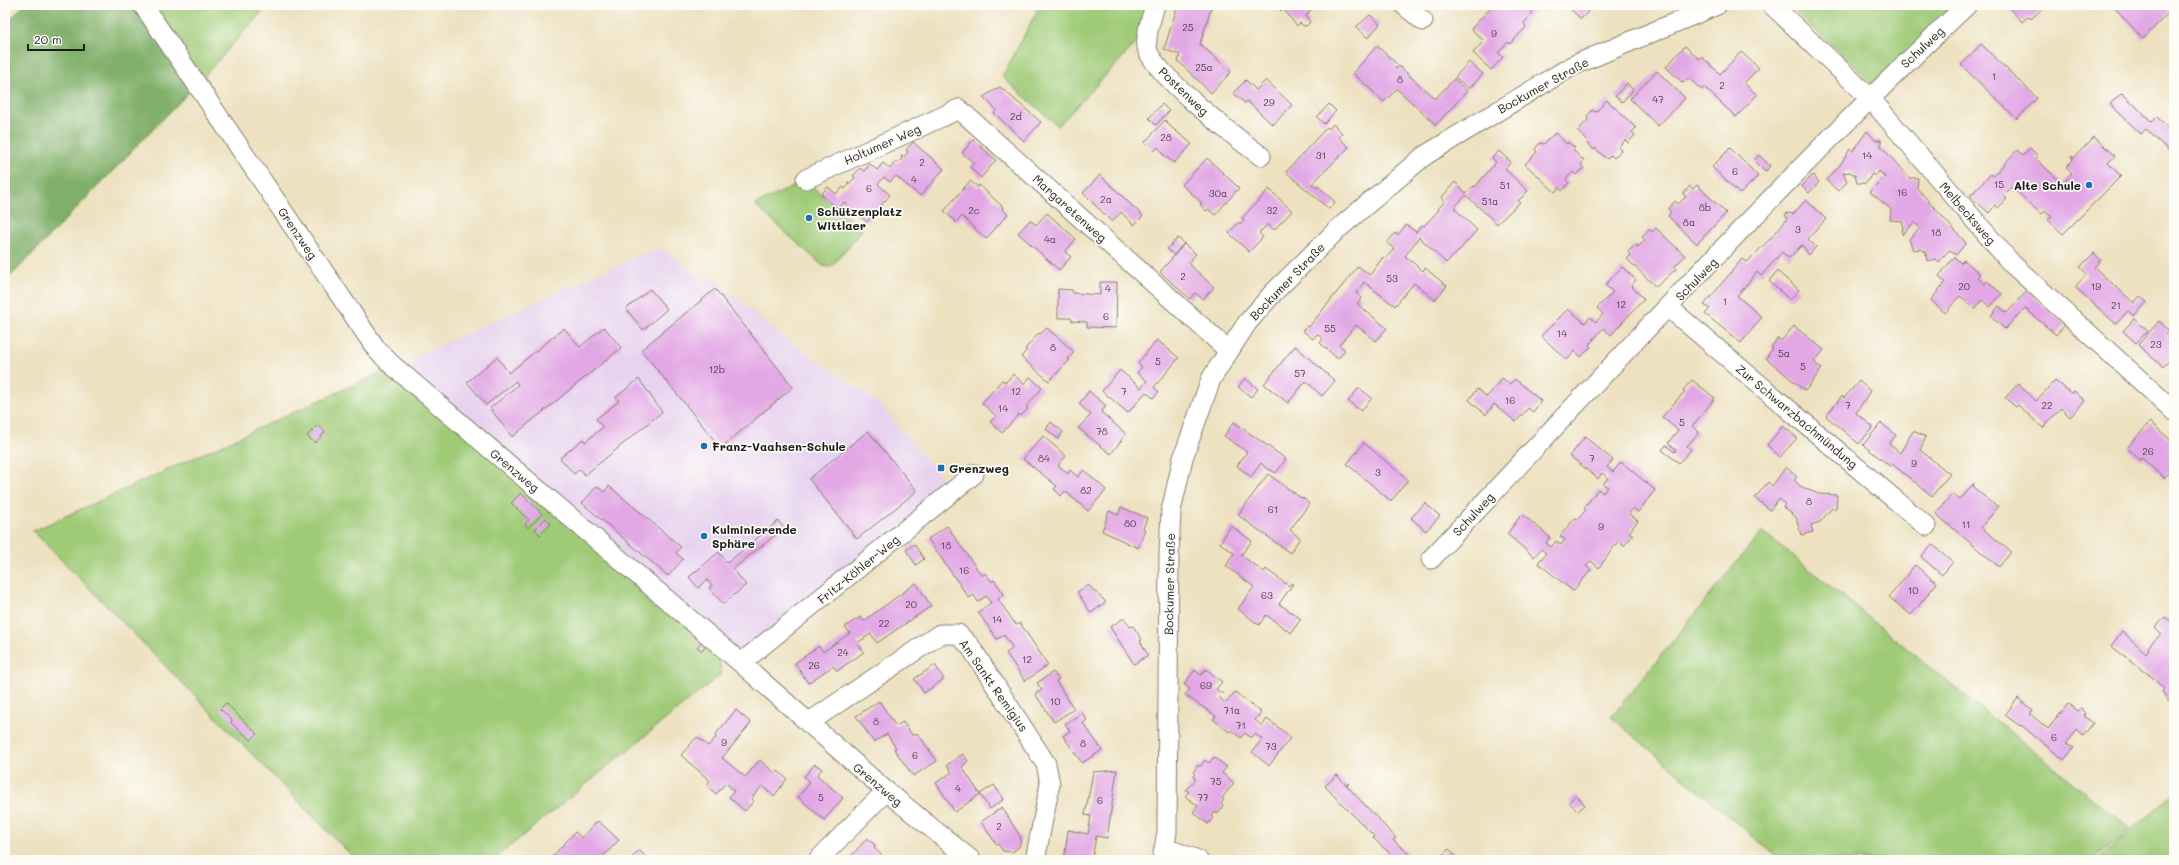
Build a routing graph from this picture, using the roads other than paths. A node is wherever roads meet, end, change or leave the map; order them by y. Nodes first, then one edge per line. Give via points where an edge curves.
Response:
1 (143, 5) edge
2 (1155, 5) edge
3 (1404, 5) edge
4 (1718, 5) edge
5 (1772, 5) edge
6 (1967, 5) edge
7 (1423, 22) dead end
8 (1870, 98) junction
9 (959, 109) joint
10 (1261, 156) dead end
11 (806, 179) dead end
12 (1668, 307) junction
13 (1228, 350) junction
14 (2174, 411) edge
15 (974, 474) dead end
16 (1926, 526) dead end
17 (1431, 559) dead end
18 (741, 663) junction
19 (808, 723) junction
20 (886, 791) junction
21 (1164, 854) edge
22 (818, 860) edge
23 (971, 860) edge
24 (1035, 860) edge
25 (1198, 860) edge

1 - 18 street, Grenzweg via 377,350
2 - 10 street, Postenweg via 1147,47 1151,58 1225,130
3 - 7 street
4 - 13 street, Bockumer Straße via 1572,66 1424,156 1338,229 1273,293
5 - 8 street, Melbecksweg
6 - 8 street, Schulweg
8 - 12 street, Schulweg
8 - 14 street, Melbecksweg via 2012,264
9 - 11 street, Holtumer Weg
9 - 13 street, Margaretenweg
12 - 16 street, Zur Schwarzbachmündung
12 - 17 street, Schulweg
13 - 21 street, Bockumer Straße via 1211,379 1184,458 1171,511 1167,832
15 - 18 street, Fritz-Köhler-Weg
18 - 19 street, Grenzweg
19 - 20 street, Grenzweg
19 - 24 street, Am Sankt Remigius via 936,636 958,634 970,646 1046,764 1050,784
20 - 22 street
20 - 23 street, Grenzweg
21 - 25 street

